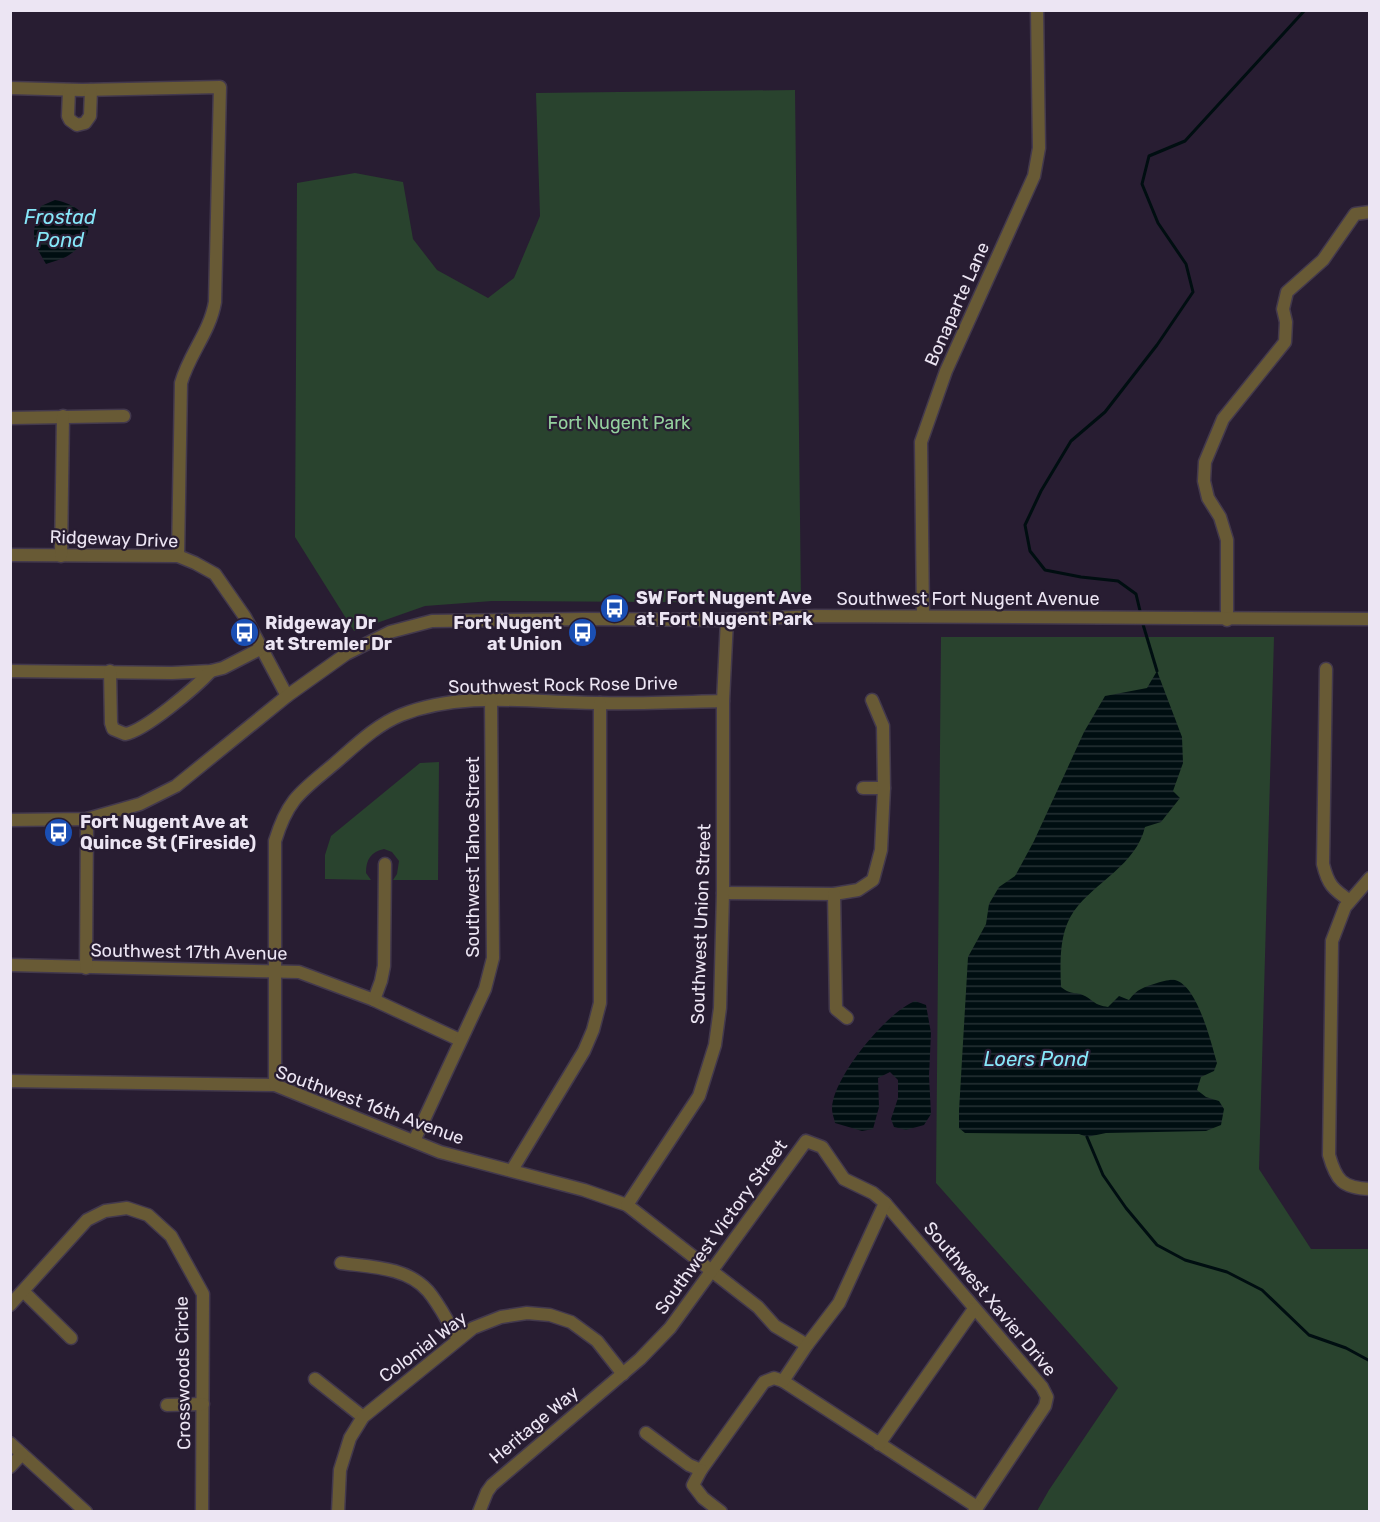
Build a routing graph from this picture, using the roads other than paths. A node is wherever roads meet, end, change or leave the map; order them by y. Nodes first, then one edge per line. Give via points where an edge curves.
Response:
1 (1037, 10) edge
2 (10, 88) edge
3 (69, 90) junction
4 (91, 90) junction
5 (1370, 213) edge
6 (63, 416) junction
7 (124, 416) dead end
8 (10, 418) edge
9 (10, 555) edge
10 (61, 556) junction
11 (178, 556) junction
12 (923, 616) junction
13 (1370, 619) edge
14 (727, 620) junction
15 (1227, 620) junction
16 (262, 648) junction
17 (1326, 669) dead end
18 (10, 671) edge
19 (110, 671) junction
20 (211, 671) junction
21 (287, 696) junction
22 (491, 700) junction
23 (873, 700) dead end
24 (723, 701) junction
25 (600, 703) junction
26 (863, 788) dead end
27 (884, 788) junction
28 (87, 819) junction
29 (10, 820) edge
30 (385, 864) dead end
31 (1370, 878) edge
32 (723, 893) junction
33 (834, 894) junction
34 (1350, 901) junction
35 (10, 965) edge
36 (86, 968) junction
37 (276, 971) junction
38 (374, 1000) junction
39 (847, 1018) dead end
40 (460, 1040) junction
41 (10, 1081) edge
42 (275, 1085) junction
43 (414, 1141) junction
44 (512, 1170) junction
45 (1370, 1189) edge
46 (885, 1203) junction
47 (627, 1205) junction
48 (341, 1263) dead end
49 (711, 1272) junction
50 (24, 1292) junction
51 (10, 1305) edge
52 (974, 1308) junction
53 (71, 1338) dead end
54 (458, 1338) junction
55 (807, 1345) junction
56 (623, 1374) junction
57 (315, 1379) dead end
58 (783, 1381) junction
59 (202, 1404) junction
60 (167, 1405) dead end
61 (363, 1417) junction
62 (646, 1433) dead end
63 (10, 1443) edge
64 (879, 1444) junction
65 (22, 1454) junction
66 (10, 1467) edge
67 (701, 1470) junction
68 (976, 1509) edge
69 (86, 1512) edge
70 (202, 1512) edge
71 (338, 1512) edge
72 (479, 1512) edge
73 (721, 1512) edge

1 - 12 street, Bonaparte Lane via 1039,148 1034,176 945,371 921,442
2 - 3 street
3 - 4 street
3 - 4 street via 68,116 77,125 90,116
4 - 11 street via 220,87 215,302 209,325 188,361 181,383
5 - 15 street via 1355,214 1323,260 1287,292 1283,309 1285,342 1223,419 1205,462 1208,498 1220,517 1227,540
6 - 7 street
6 - 8 street
6 - 10 street
9 - 10 street, Ridgeway Drive
10 - 11 street, Ridgeway Drive
11 - 16 street, Ridgeway Drive via 215,574
12 - 14 street, Southwest Fort Nugent Avenue
12 - 15 street, Southwest Fort Nugent Avenue
13 - 15 street, Southwest Fort Nugent Avenue
14 - 21 street, Southwest Fort Nugent Avenue via 432,621 390,632 346,654
14 - 24 street, Southwest Union Street
16 - 20 street
16 - 21 street, Ridgeway Drive
17 - 34 street via 1323,864 1332,888
18 - 19 street
19 - 20 street
19 - 20 street via 111,723 113,729 125,734 138,729
21 - 28 street, Southwest Fort Nugent Avenue via 176,786 140,804
22 - 25 street, Southwest Rock Rose Drive
22 - 37 street, Southwest Rock Rose Drive via 431,705 399,716 377,728 296,795 282,817 275,841
22 - 40 street, Southwest Tahoe Street via 493,958 485,989
23 - 27 street via 883,726
24 - 25 street, Southwest Rock Rose Drive
24 - 32 street, Southwest Union Street
25 - 44 street via 600,1003 584,1051
26 - 27 street
27 - 33 street via 881,850 873,880 858,890
28 - 29 street, Southwest Fort Nugent Avenue
28 - 36 street
30 - 38 street via 384,966
31 - 34 street
32 - 33 street
32 - 47 street, Southwest Union Street via 720,1008 715,1045 699,1096
33 - 39 street via 836,1009
34 - 45 street via 1332,941 1329,1155 1334,1174 1352,1189
35 - 36 street, Southwest 17th Avenue
36 - 37 street, Southwest 17th Avenue
37 - 38 street, Southwest 17th Avenue via 299,972
37 - 42 street, Southwest Rock Rose Drive
38 - 40 street, Southwest 17th Avenue
40 - 43 street, Southwest Tahoe Street
41 - 42 street, Southwest 16th Avenue
42 - 43 street, Southwest 16th Avenue
43 - 44 street, Southwest 16th Avenue via 440,1152
44 - 47 street, Southwest 16th Avenue
46 - 49 street, Southwest Victory Street via 844,1179 822,1147 806,1141
46 - 52 street, Southwest Xavier Drive
46 - 55 street via 839,1303
47 - 49 street, Southwest 16th Avenue
48 - 54 street via 412,1277 428,1291
49 - 55 street, Southwest 16th Avenue via 758,1307 775,1326
49 - 56 street, Southwest Victory Street via 670,1328
50 - 51 street, Crosswoods Circle
50 - 53 street
50 - 59 street, Crosswoods Circle via 87,1220 105,1211 127,1208 147,1215 171,1236 203,1294
52 - 64 street
52 - 68 street, Southwest Xavier Drive via 1047,1397 1045,1406
54 - 56 street, Colonial Way via 501,1317 550,1315 571,1322 597,1341
54 - 61 street, Colonial Way
55 - 58 street
56 - 72 street, Heritage Way via 492,1485
57 - 61 street
58 - 64 street
58 - 67 street via 774,1378 764,1382
59 - 60 street
59 - 70 street, Crosswoods Circle
61 - 71 street, Colonial Way via 350,1438 340,1470
62 - 67 street
63 - 65 street
64 - 68 street
65 - 66 street
65 - 69 street
67 - 73 street via 693,1485

